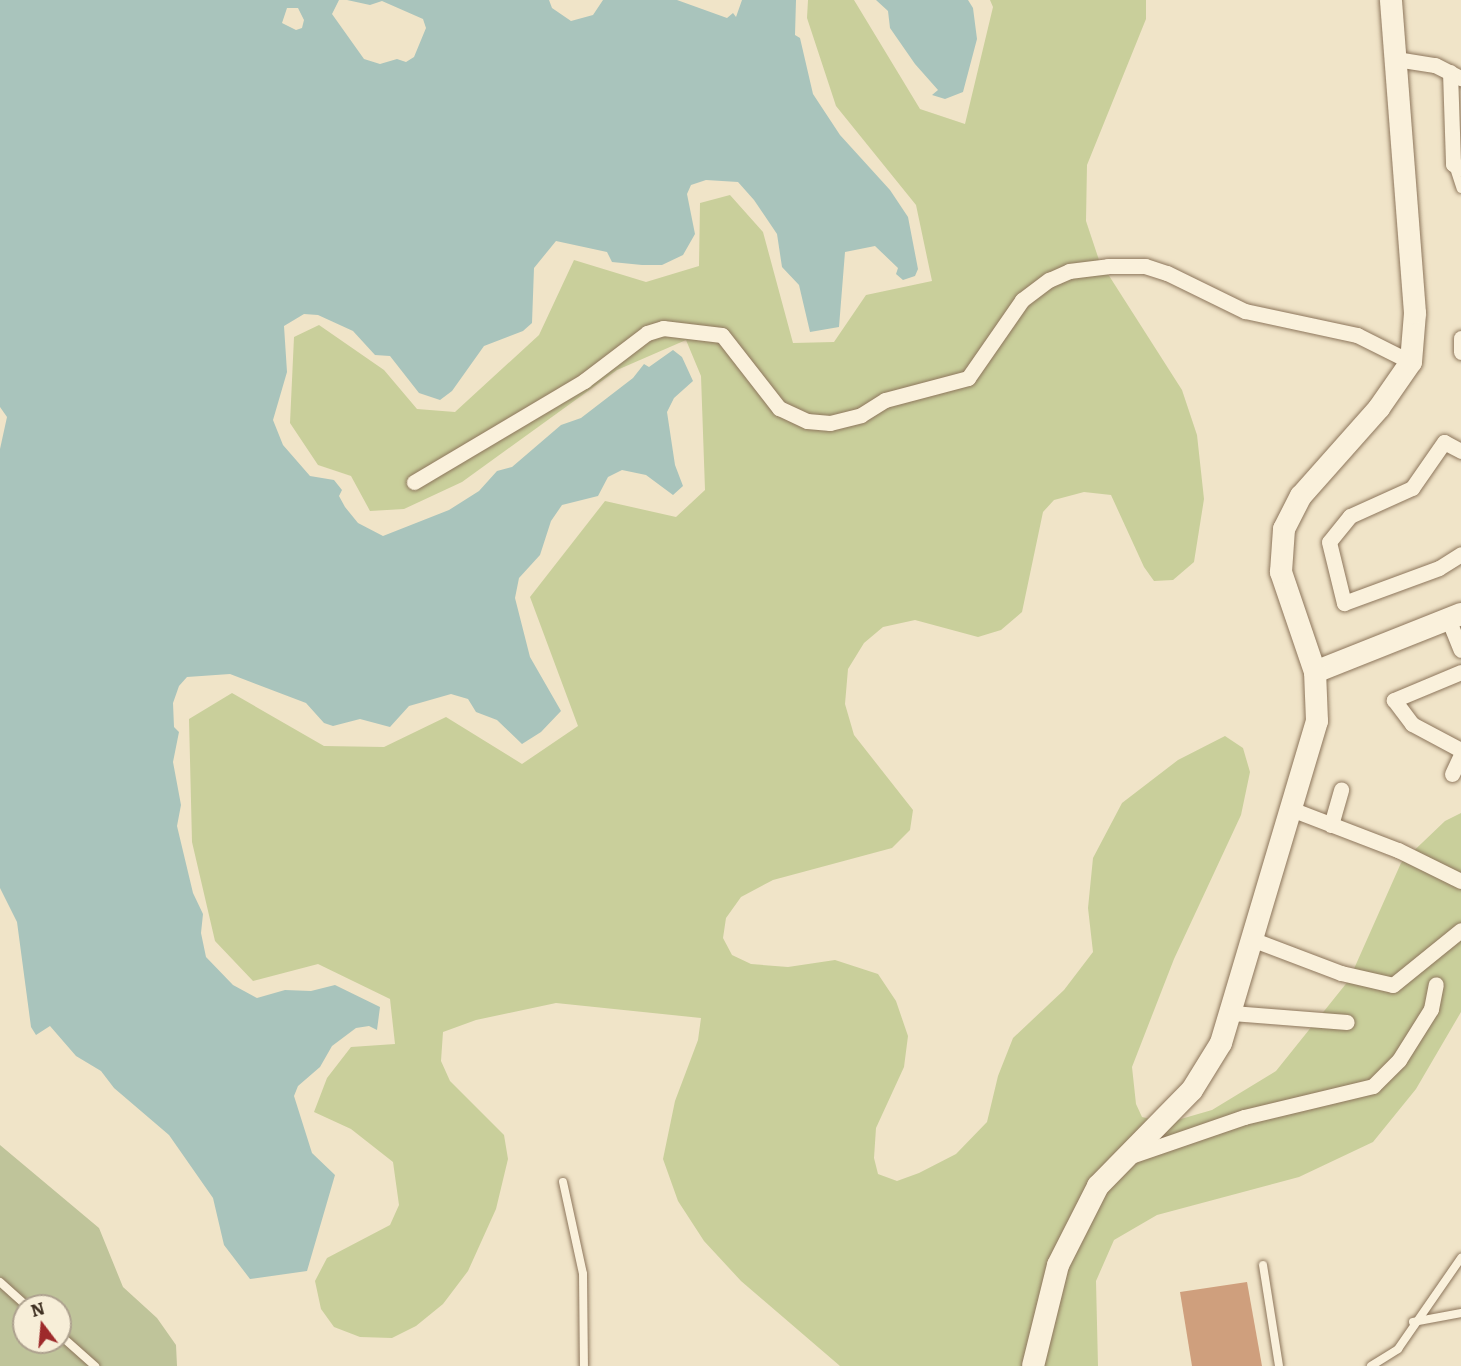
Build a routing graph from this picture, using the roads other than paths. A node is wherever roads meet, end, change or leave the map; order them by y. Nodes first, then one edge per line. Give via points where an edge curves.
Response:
1 (1391, 0) edge
2 (1396, 59) junction
3 (1455, 75) edge
4 (1457, 166) edge
5 (1461, 189) edge
6 (1461, 338) edge
7 (1461, 352) edge
8 (1411, 363) junction
9 (1461, 451) edge
10 (414, 482) dead end
11 (1461, 554) edge
12 (1455, 618) edge
13 (1461, 650) edge
14 (1315, 672) junction
15 (1461, 672) edge
16 (1461, 750) edge
17 (1461, 755) edge
18 (1452, 774) dead end
19 (1341, 789) dead end
20 (1291, 809) junction
21 (1331, 825) junction
22 (1461, 881) edge
23 (1461, 930) edge
24 (1254, 940) junction
25 (1436, 984) dead end
26 (1232, 1013) junction
27 (1347, 1022) dead end
28 (1125, 1158) junction
29 (563, 1182) dead end
30 (1461, 1258) edge
31 (1263, 1265) dead end
32 (0, 1282) edge
33 (14, 1294) edge
34 (1461, 1313) edge
35 (1413, 1323) junction
36 (72, 1346) edge
37 (95, 1366) edge
38 (584, 1366) edge
39 (1033, 1366) edge
40 (1279, 1366) edge
41 (1371, 1366) edge

1 - 2 street
2 - 3 street via 1436,65
2 - 8 street via 1415,313
3 - 4 street
4 - 5 lane
6 - 7 street
8 - 10 street via 1357,335 1245,311 1167,273 1145,266 1108,266 1069,272 1049,280 1022,300 968,378 885,400 861,415 830,423 807,421 779,408 722,335 663,328 647,333 584,381
8 - 14 street via 1379,408 1301,496 1284,529 1281,572
9 - 11 street via 1444,442 1413,488 1350,516 1329,542 1344,603 1439,568
12 - 13 street
12 - 14 street
14 - 20 street via 1319,695 1317,721
15 - 16 street via 1394,700 1412,724
17 - 18 street
19 - 21 street
20 - 21 street
20 - 24 street
21 - 22 street via 1398,850
23 - 24 street via 1393,985 1341,974
24 - 26 street
25 - 28 street via 1425,1017 1399,1060 1373,1086 1244,1117
26 - 27 street
26 - 28 street via 1212,1061 1192,1090
28 - 39 street via 1098,1186 1058,1265
29 - 38 lane via 583,1274
30 - 35 lane
31 - 40 lane
32 - 33 lane
34 - 35 lane
35 - 41 lane via 1398,1348
36 - 37 lane

